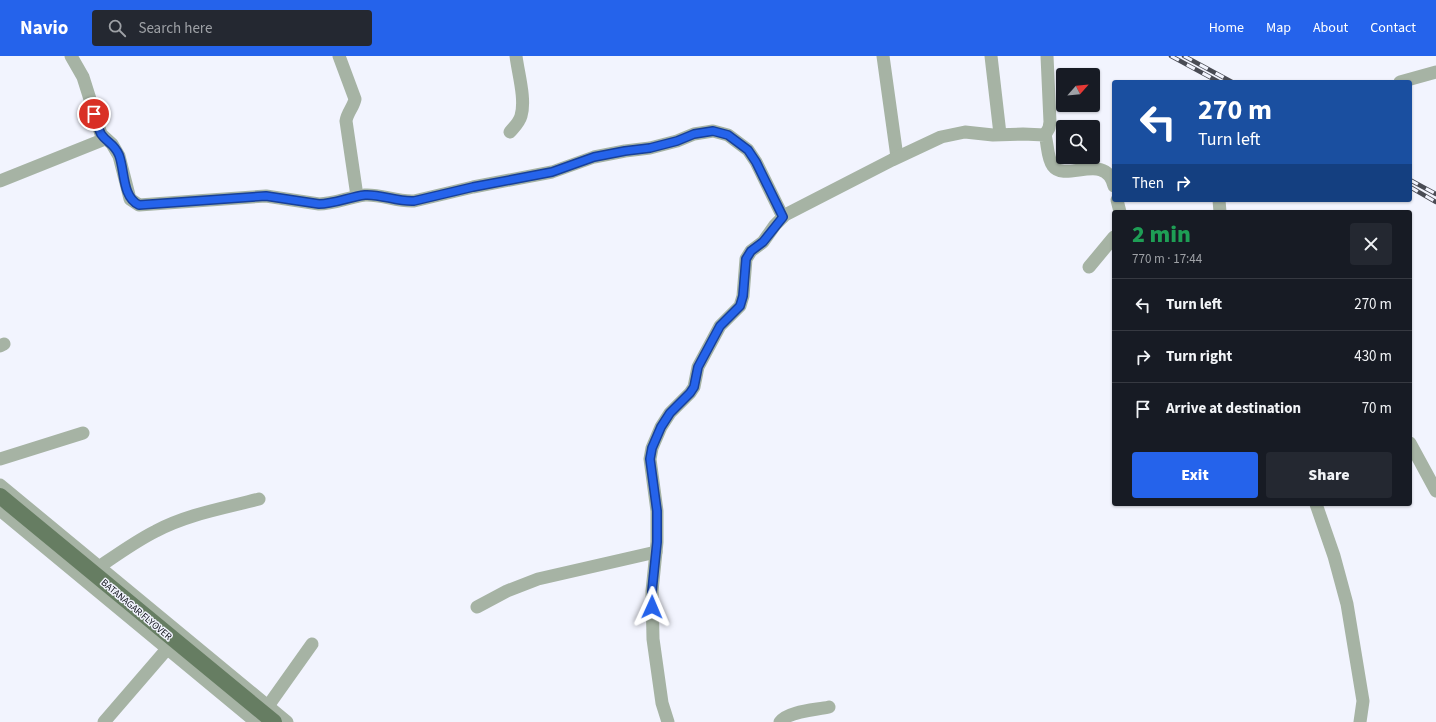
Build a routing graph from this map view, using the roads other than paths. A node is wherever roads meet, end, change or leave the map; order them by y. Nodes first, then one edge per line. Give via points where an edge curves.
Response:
1 (72, 56) edge
2 (340, 56) edge
3 (517, 56) edge
4 (883, 56) edge
5 (991, 56) edge
6 (1047, 56) edge
7 (1436, 72) edge
8 (1407, 80) edge
9 (510, 132) dead end
10 (1000, 134) junction
11 (1045, 135) junction
12 (105, 139) junction
13 (897, 157) junction
14 (1112, 180) edge
15 (0, 181) edge
16 (357, 196) junction
17 (783, 217) junction
18 (1112, 239) edge
19 (1089, 267) dead end
20 (83, 433) dead end
21 (1412, 447) edge
22 (0, 459) edge
23 (0, 485) edge
24 (1436, 491) edge
25 (0, 496) edge
26 (259, 499) dead end
27 (1317, 506) edge
28 (0, 510) edge
29 (656, 552) junction
30 (99, 567) junction
31 (477, 607) dead end
32 (312, 644) dead end
33 (167, 648) junction
34 (268, 706) junction
35 (829, 708) dead end
36 (1361, 718) edge
37 (104, 722) edge
38 (256, 722) edge
39 (274, 722) edge
40 (287, 722) edge
41 (668, 722) edge
42 (780, 722) edge
43 (1373, 722) edge

1 - 12 street via 83,77
2 - 16 street via 355,99 346,121
3 - 9 street via 522,107 518,124
4 - 13 street
5 - 10 street
6 - 11 street via 1050,122
7 - 8 street
10 - 11 street
10 - 13 street via 952,134
11 - 14 street via 1050,162 1054,168 1059,171 1096,168 1103,170
12 - 15 street
12 - 16 street via 119,156 130,199 139,205 266,196 326,204
13 - 17 street
16 - 17 street via 376,195 414,201 552,172 594,157 650,148 694,134 713,131 728,135 748,150
17 - 29 street via 746,259 740,306 720,326 698,367 694,387 670,413 652,448 650,459 657,511
18 - 19 street
20 - 22 street
21 - 24 street
23 - 30 street
25 - 39 main road, BATANAGAR FLYOVER
26 - 30 street via 202,514 164,528
27 - 36 street via 1347,604 1363,701
28 - 33 street
29 - 31 street via 538,579 507,591
29 - 41 street via 652,591 653,639 662,703
30 - 34 street
32 - 34 street
33 - 37 street
33 - 38 street
34 - 40 street
35 - 42 street via 795,713 782,718
36 - 43 street

